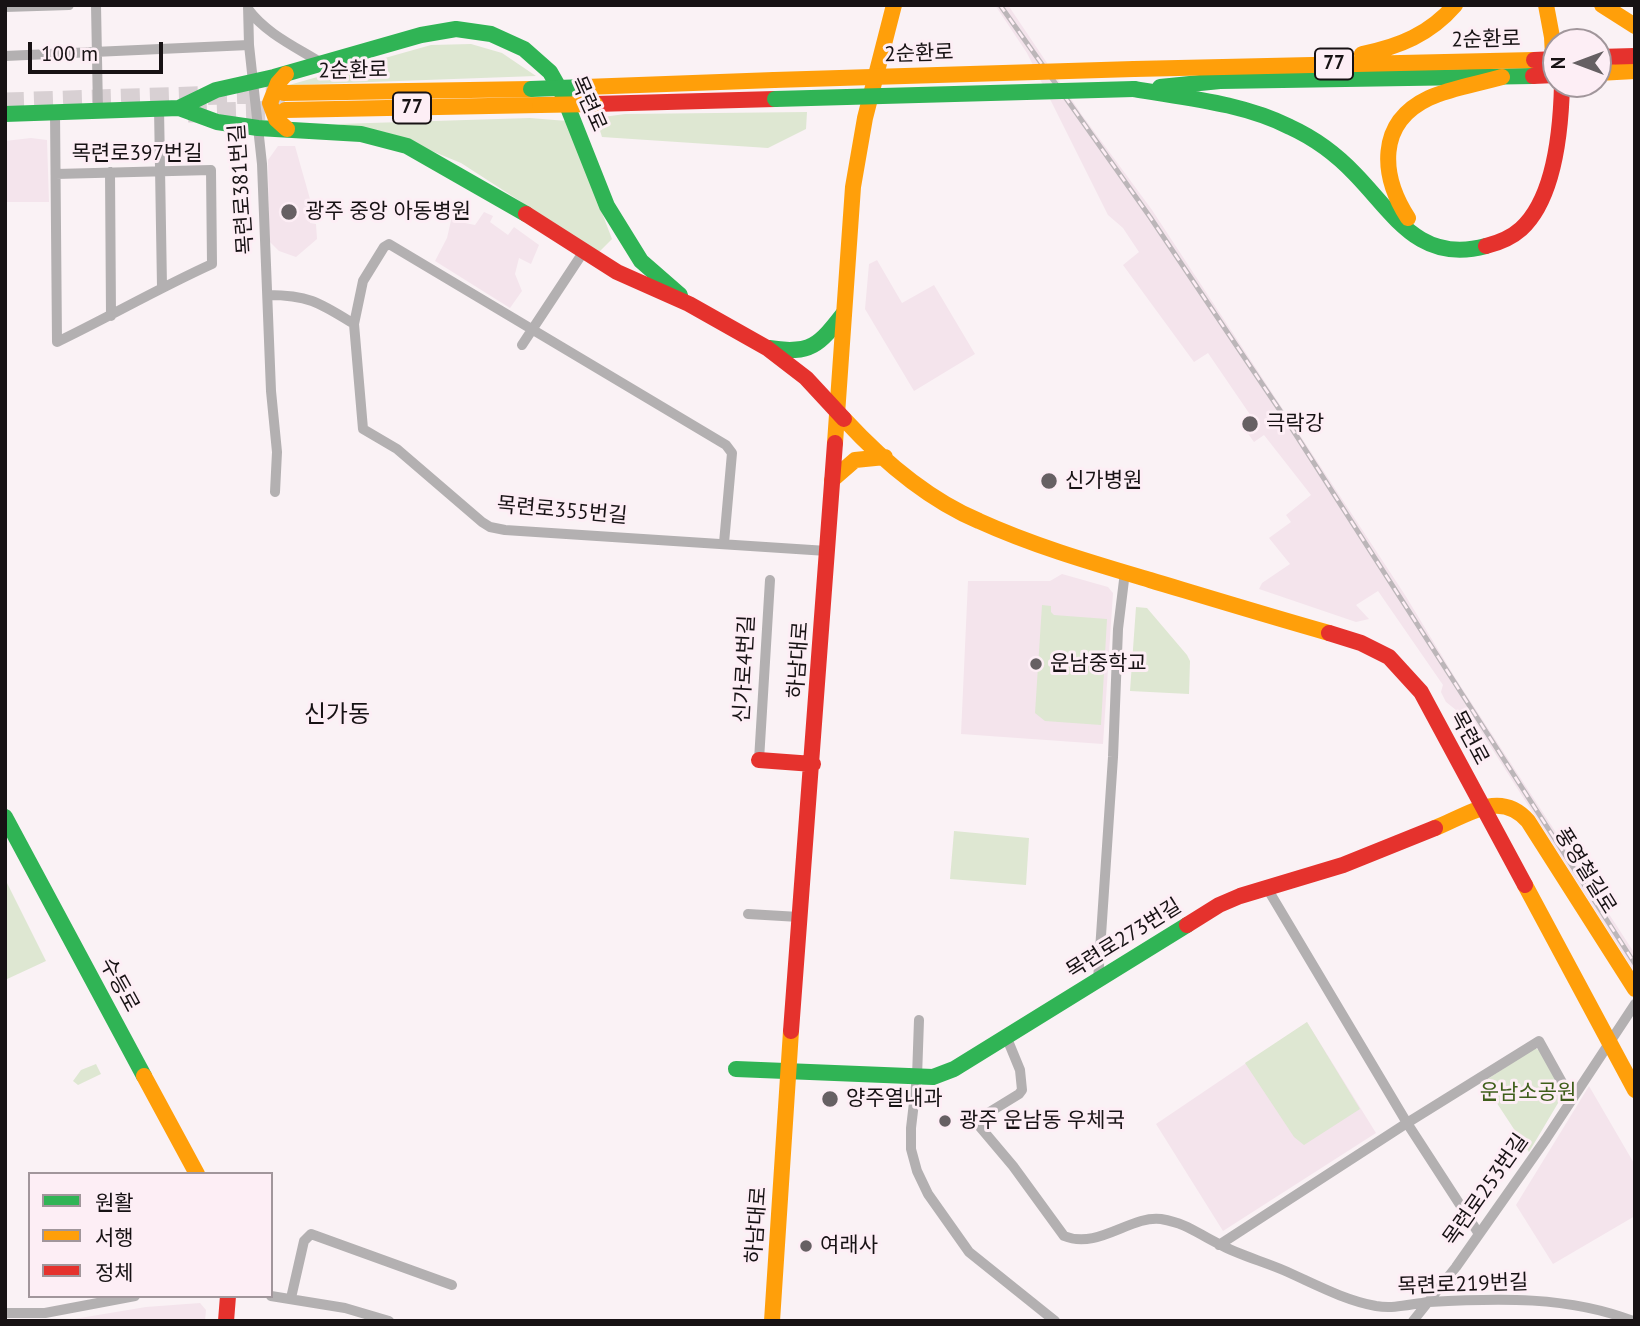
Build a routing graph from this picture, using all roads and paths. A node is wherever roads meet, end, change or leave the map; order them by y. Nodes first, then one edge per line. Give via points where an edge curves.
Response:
1 (69, 5) edge
2 (96, 5) edge
3 (894, 5) edge
4 (1455, 5) edge
5 (1546, 5) edge
6 (1554, 5) edge
7 (1602, 5) edge
8 (5, 7) edge
9 (248, 7) edge
10 (1635, 26) edge
11 (1557, 28) edge
12 (249, 46) junction
13 (98, 52) junction
14 (5, 56) edge
15 (1635, 56) edge
16 (1612, 57) edge
17 (323, 64) junction
18 (1286, 65) junction
19 (1542, 65) edge
20 (1534, 68) junction
21 (1542, 71) edge
22 (1635, 71) edge
23 (1612, 72) edge
24 (286, 74) junction
25 (1502, 77) junction
26 (253, 81) junction
27 (1134, 89) junction
28 (284, 93) tunnel mouth
29 (1561, 98) edge
30 (159, 108) junction
31 (178, 108) junction
32 (98, 110) junction
33 (285, 110) tunnel mouth
34 (55, 112) junction
35 (5, 114) edge
36 (258, 128) junction
37 (287, 129) junction
38 (161, 170) junction
39 (110, 172) junction
40 (56, 174) junction
41 (584, 251) junction
42 (162, 286) junction
43 (268, 295) junction
44 (689, 304) junction
45 (844, 313) junction
46 (111, 316) junction
47 (354, 324) junction
48 (533, 328) junction
49 (522, 345) dead end
50 (767, 348) junction
51 (837, 410) junction
52 (885, 457) junction
53 (832, 480) junction
54 (275, 492) dead end
55 (724, 543) junction
56 (827, 551) junction
57 (1125, 572) junction
58 (770, 580) dead end
59 (759, 760) joint
60 (813, 764) junction
61 (1482, 808) junction
62 (5, 817) edge
63 (1268, 888) junction
64 (748, 914) dead end
65 (799, 918) junction
66 (1098, 981) junction
67 (1635, 989) edge
68 (1635, 1004) edge
69 (919, 1020) dead end
70 (1006, 1036) junction
71 (1608, 1042) junction
72 (736, 1069) dead end
73 (789, 1071) junction
74 (917, 1077) junction
75 (1635, 1090) edge
76 (1574, 1095) junction
77 (1406, 1122) junction
78 (196, 1172) edge
79 (1479, 1234) junction
80 (1219, 1245) junction
81 (452, 1285) dead end
82 (273, 1296) edge
83 (124, 1298) edge
84 (228, 1298) edge
85 (290, 1298) junction
86 (1427, 1303) junction
87 (5, 1314) edge
88 (226, 1321) edge
89 (389, 1321) edge
90 (772, 1321) edge
91 (1055, 1321) edge
92 (1413, 1321) edge
93 (1633, 1321) edge

1 - 8 street
2 - 13 street
3 - 45 main road, 하남대로 via 858,149
4 - 18 main road via 1429,30 1394,47
5 - 25 main road via 1555,93 1552,130 1538,185 1517,219 1502,230 1476,240 1443,240 1426,233 1410,222 1391,192 1386,165 1391,138 1424,100
6 - 11 main road
7 - 10 main road
9 - 12 street, 목련로381번길
9 - 17 street via 274,34
12 - 13 street
12 - 26 street, 목련로381번길
13 - 14 street
13 - 32 street
15 - 16 main road
17 - 24 main road, 목련로
17 - 44 main road, 목련로 via 456,29 491,34 524,49 550,72 563,95 607,206 641,261
18 - 20 main road, 2순환로 / 77
18 - 28 main road, 2순환로 / 77, bridge
19 - 20 main road, 2순환로 / 77, bridge
20 - 21 main road, 2순환로 / 77, bridge
20 - 25 main road, 2순환로 / 77
22 - 23 main road
24 - 26 main road, 목련로
24 - 37 main road via 270,103 276,119
25 - 27 main road, 2순환로 / 77 via 1220,81
26 - 31 main road, 목련로 via 216,90
26 - 36 street, 목련로381번길
27 - 29 main road via 1228,106 1288,126 1359,177 1404,228 1433,246 1454,250 1501,241 1522,228 1537,207 1559,137
27 - 33 main road, 2순환로 / 77, bridge
30 - 31 main road, 목련로
30 - 32 main road, 목련로
30 - 38 street
31 - 36 main road, 목련로 via 217,122
32 - 34 main road, 목련로
34 - 35 main road, 목련로
34 - 40 street, 목련로397번길
36 - 37 main road, 목련로
36 - 43 street, 목련로381번길
37 - 41 main road, 목련로 via 361,134 407,146
38 - 39 street, 목련로397번길
38 - 42 street
38 - 42 street, 목련로397번길 via 211,170 212,264
39 - 40 street, 목련로397번길
39 - 46 street
40 - 46 street, 목련로397번길 via 57,342
41 - 44 main road, 목련로 via 631,279
41 - 48 street
42 - 46 street
43 - 47 street via 317,301
43 - 54 street, 목련로381번길
44 - 50 main road, 목련로
45 - 50 main road via 811,350 791,353
45 - 51 main road, 하남대로
47 - 48 street, 목련로355번길 via 363,281 389,244
47 - 55 street, 목련로355번길 via 363,429 397,449 490,527
48 - 49 street
48 - 55 street, 목련로355번길 via 726,444 732,453
50 - 51 main road, 목련로
51 - 52 main road, 목련로
51 - 53 main road, 하남대로
52 - 53 main road via 858,457
52 - 57 main road, 목련로 via 941,500 978,521
53 - 56 main road, 하남대로
55 - 56 street, 목련로355번길
56 - 60 main road, 하남대로
57 - 61 main road, 목련로 via 1361,643 1389,657 1421,692
57 - 66 street
58 - 59 street, 신가로4번길
59 - 60 main road
60 - 65 main road, 하남대로
61 - 63 main road, 목련로273번길 via 1343,865
61 - 67 main road, 풍영철길로 via 1505,803 1528,821
61 - 71 main road, 목련로
62 - 78 main road, 수등로
63 - 66 main road, 목련로273번길 via 1219,905
63 - 77 street
64 - 65 street
65 - 73 main road, 하남대로
66 - 70 main road, 목련로273번길
68 - 71 street, 목련로253번길
69 - 74 street
70 - 74 main road, 목련로273번길 via 954,1069
70 - 80 street, 목련로219번길 via 1020,1070 1022,1090 975,1121 1059,1232 1071,1239 1089,1238 1160,1219 1189,1226
71 - 75 main road, 목련로
71 - 76 street, 목련로253번길
72 - 73 main road, 목련로273번길
73 - 74 main road, 목련로273번길
73 - 90 main road, 하남대로
74 - 91 street via 911,1149 928,1194 969,1252
76 - 77 street via 1539,1041
76 - 79 street, 목련로253번길
77 - 79 street
77 - 80 street
79 - 86 street, 목련로253번길
80 - 86 street, 목련로219번길 via 1374,1306
81 - 85 street via 311,1234 304,1241
82 - 85 street
83 - 87 street
84 - 88 main road
85 - 89 street
86 - 92 street, 목련로253번길
86 - 93 street, 목련로219번길 via 1551,1301

